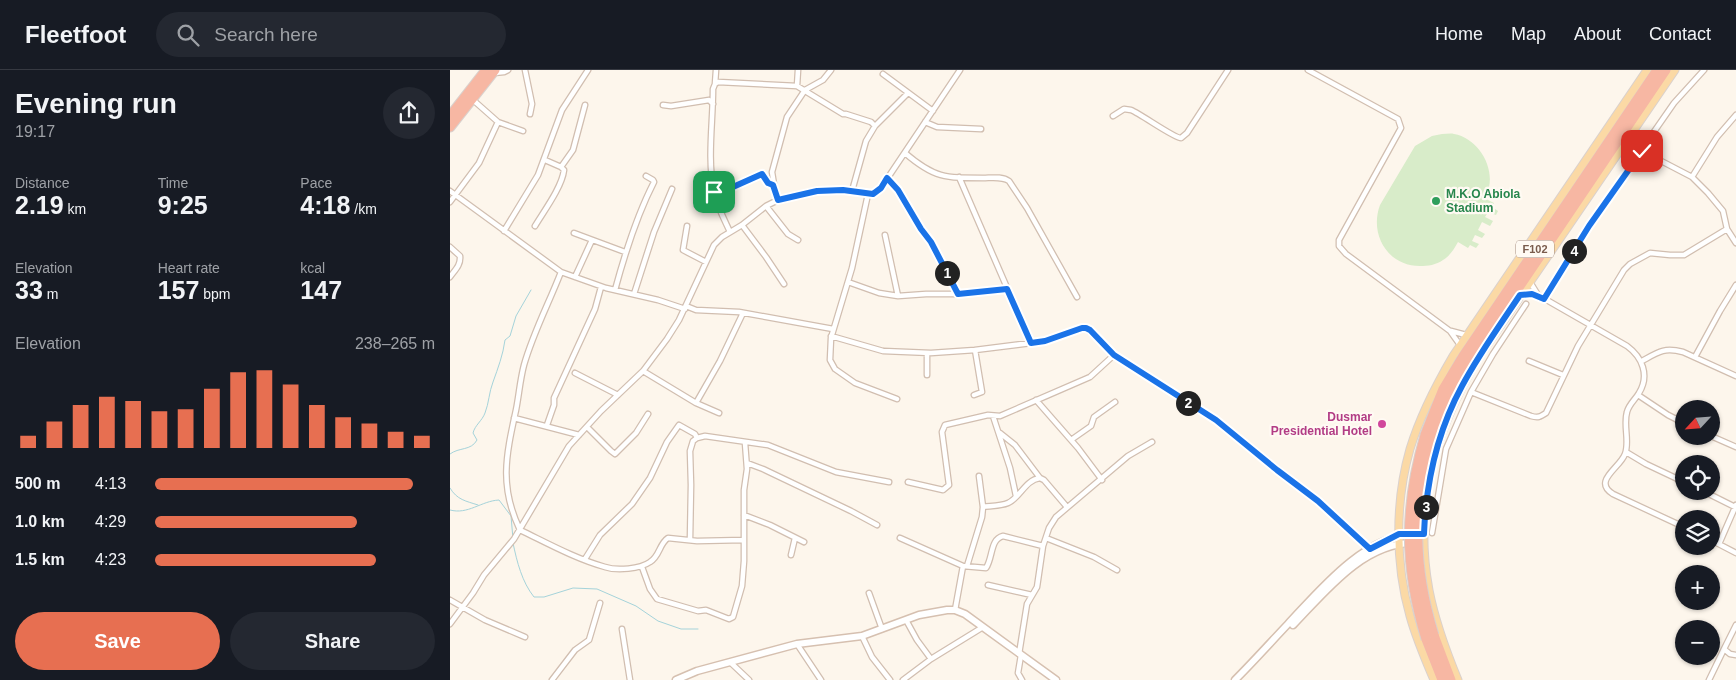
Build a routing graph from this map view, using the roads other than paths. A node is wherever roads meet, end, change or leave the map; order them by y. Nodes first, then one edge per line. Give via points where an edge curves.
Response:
1 (508, 70) edge
2 (524, 70) edge
3 (588, 70) edge
4 (716, 70) edge
5 (798, 70) edge
6 (831, 70) edge
7 (960, 70) edge
8 (1228, 70) edge
9 (1308, 70) edge
10 (1647, 70) edge
11 (1657, 70) edge
12 (1666, 70) edge
13 (1675, 70) edge
14 (1704, 70) edge
15 (491, 71) edge
16 (883, 74) dead end
17 (715, 84) junction
18 (797, 86) junction
19 (805, 90) junction
20 (908, 93) junction
21 (472, 99) junction
22 (713, 104) junction
23 (585, 105) dead end
24 (663, 105) dead end
25 (933, 111) junction
26 (530, 114) dead end
27 (1736, 115) edge
28 (1113, 116) dead end
29 (453, 118) edge
30 (498, 122) junction
31 (926, 122) junction
32 (875, 126) junction
33 (450, 128) edge
34 (981, 129) dead end
35 (523, 131) dead end
36 (1612, 142) junction
37 (1642, 151) junction
38 (905, 153) junction
39 (545, 160) junction
40 (560, 167) junction
41 (646, 176) dead end
42 (959, 177) junction
43 (1692, 177) junction
44 (887, 178) junction
45 (773, 185) junction
46 (672, 189) dead end
47 (450, 191) edge
48 (852, 191) junction
49 (868, 194) junction
50 (455, 195) junction
51 (715, 195) junction
52 (778, 200) junction
53 (450, 202) edge
54 (766, 206) junction
55 (742, 225) junction
56 (535, 226) dead end
57 (687, 226) dead end
58 (1727, 229) junction
59 (504, 231) junction
60 (730, 232) junction
61 (574, 234) dead end
62 (886, 235) dead end
63 (592, 240) junction
64 (798, 240) dead end
65 (1736, 243) edge
66 (450, 247) edge
67 (626, 252) junction
68 (706, 262) junction
69 (561, 272) junction
70 (450, 277) edge
71 (575, 277) junction
72 (1530, 281) junction
73 (848, 282) junction
74 (784, 284) dead end
75 (601, 286) junction
76 (1736, 286) edge
77 (1007, 289) junction
78 (615, 290) junction
79 (634, 294) junction
80 (958, 294) junction
81 (1520, 295) junction
82 (898, 296) junction
83 (1538, 296) junction
84 (1077, 297) dead end
85 (1544, 299) junction
86 (1526, 304) dead end
87 (685, 308) junction
88 (743, 313) junction
89 (1591, 325) junction
90 (833, 330) junction
91 (1450, 331) junction
92 (1466, 335) junction
93 (831, 336) junction
94 (1031, 343) junction
95 (1460, 344) junction
96 (974, 350) junction
97 (927, 353) junction
98 (1114, 355) junction
99 (1695, 357) junction
100 (1642, 360) junction
101 (1529, 361) dead end
102 (642, 371) junction
103 (575, 373) dead end
104 (1563, 375) junction
105 (927, 376) dead end
106 (1736, 376) edge
107 (1471, 392) junction
108 (974, 395) dead end
109 (1638, 395) junction
110 (618, 396) junction
111 (897, 399) dead end
112 (1036, 400) junction
113 (1115, 402) dead end
114 (696, 403) junction
115 (719, 413) dead end
116 (648, 414) dead end
117 (993, 416) junction
118 (514, 418) junction
119 (1675, 418) edge
120 (546, 425) junction
121 (587, 427) junction
122 (999, 432) junction
123 (580, 435) junction
124 (695, 438) junction
125 (1071, 440) junction
126 (1720, 440) edge
127 (1152, 442) dead end
128 (745, 443) junction
129 (1736, 447) edge
130 (1626, 452) junction
131 (747, 463) junction
132 (979, 476) dead end
133 (1040, 478) junction
134 (1675, 478) edge
135 (1102, 480) junction
136 (889, 482) dead end
137 (908, 482) dead end
138 (1016, 496) junction
139 (1720, 499) edge
140 (1736, 506) edge
141 (983, 507) junction
142 (1067, 507) junction
143 (744, 515) junction
144 (1675, 523) edge
145 (877, 525) dead end
146 (520, 530) junction
147 (1428, 533) junction
148 (1399, 534) junction
149 (795, 538) junction
150 (900, 538) dead end
151 (1046, 538) junction
152 (690, 540) junction
153 (744, 540) junction
154 (804, 542) dead end
155 (1720, 542) edge
156 (1424, 543) junction
157 (1399, 544) junction
158 (1720, 545) edge
159 (1043, 546) junction
160 (1370, 549) junction
161 (1736, 553) edge
162 (791, 556) dead end
163 (585, 559) junction
164 (965, 566) junction
165 (642, 567) junction
166 (1117, 570) dead end
167 (988, 585) dead end
168 (869, 593) dead end
169 (1032, 595) junction
170 (450, 600) edge
171 (600, 603) dead end
172 (462, 608) junction
173 (955, 610) junction
174 (906, 620) junction
175 (450, 624) edge
176 (1736, 625) edge
177 (983, 628) junction
178 (622, 629) dead end
179 (882, 629) junction
180 (525, 636) dead end
181 (862, 636) junction
182 (1430, 637) junction
183 (797, 644) junction
184 (1724, 649) junction
185 (1020, 654) junction
186 (1736, 654) edge
187 (931, 659) junction
188 (730, 662) junction
189 (552, 680) edge
190 (630, 680) edge
191 (676, 680) edge
192 (749, 680) edge
193 (821, 680) edge
194 (890, 680) edge
195 (903, 680) edge
196 (1022, 680) edge
197 (1056, 680) edge
198 (1234, 680) edge
199 (1240, 680) edge
200 (1434, 680) edge
201 (1442, 680) edge
202 (1452, 680) edge
203 (1458, 680) edge
204 (1709, 680) edge

1 - 15 street
2 - 26 street via 532,104
3 - 39 street via 562,110
4 - 17 street
5 - 18 street
6 - 19 street via 823,80
7 - 25 street
8 - 28 street via 1181,138 1131,110 1124,109
9 - 91 street via 1398,119 1401,128 1339,240 1339,246
10 - 36 main road
11 - 36 highway, F102
12 - 36 highway, F102
13 - 36 main road
14 - 37 street via 1674,103
15 - 21 highway
15 - 29 highway
16 - 20 street
17 - 18 street
17 - 22 street
18 - 19 street
19 - 32 street via 843,114 872,122
19 - 45 street via 787,117 772,172
20 - 25 street
20 - 32 street
21 - 29 highway
21 - 30 street
22 - 24 street via 709,100
22 - 51 street
23 - 40 street via 573,150
25 - 31 street
27 - 43 street via 1717,137
29 - 33 highway
30 - 35 street
30 - 50 street via 479,163
31 - 34 street via 937,127
31 - 38 street
32 - 48 street via 866,141
36 - 72 main road
36 - 92 main road
36 - 182 highway, F102, bridge via 1454,371 1436,405 1414,480 1408,538 1414,594
37 - 43 street
37 - 85 street via 1589,226
38 - 42 street via 928,171
38 - 44 street
39 - 40 street
39 - 59 street
40 - 56 street via 564,174
41 - 67 street via 654,182 639,212
42 - 77 street
42 - 84 street via 1009,181
43 - 58 street via 1720,206
44 - 49 street via 881,188
44 - 80 street via 934,246
45 - 51 street via 762,174
45 - 52 street
46 - 79 street
47 - 50 street
48 - 49 street
48 - 52 street via 817,191
49 - 73 street
50 - 53 street
50 - 59 street
51 - 60 street
52 - 54 street
54 - 55 street
54 - 64 street via 788,234
55 - 60 street
55 - 74 street
57 - 68 street via 683,250
58 - 65 street
58 - 89 street via 1684,255 1650,253 1630,264
59 - 69 street
60 - 68 street via 714,245
61 - 63 street
62 - 82 street
63 - 67 street
63 - 71 street
66 - 70 street via 460,256 459,265
67 - 78 street
68 - 87 street
69 - 71 street
69 - 118 street via 525,364
71 - 75 street
72 - 81 main road
72 - 83 street
73 - 82 street
73 - 90 street
75 - 78 street
75 - 120 street via 595,309 554,398
76 - 99 street
77 - 80 street
77 - 94 street
78 - 79 street
79 - 87 street
80 - 82 street
81 - 83 street
81 - 147 main road via 1462,386 1438,439 1427,493
83 - 85 street
85 - 89 street
86 - 107 street
87 - 88 street
87 - 102 street via 667,339
88 - 90 street
88 - 114 street
89 - 100 street via 1627,346
89 - 104 street
90 - 93 street
91 - 92 street
91 - 95 street
92 - 95 main road
93 - 97 street via 883,351
93 - 111 street via 830,360 835,369 855,383
94 - 96 street
94 - 98 street via 1086,328
95 - 148 main road via 1434,390 1410,450 1402,486
96 - 97 street
96 - 108 street via 982,392
97 - 105 street
98 - 112 street via 1090,377
98 - 160 street via 1216,420 1318,501
99 - 100 street via 1668,349
99 - 106 street
100 - 109 street via 1643,382
101 - 104 street
102 - 110 street
102 - 114 street
103 - 110 street
104 - 107 street via 1546,413 1537,418
107 - 147 street via 1446,449
109 - 119 street
109 - 130 street via 1626,414
110 - 121 street
112 - 117 street
112 - 125 street
113 - 125 street via 1094,417 1092,426
114 - 115 street
116 - 121 street via 636,433 615,454
117 - 122 street
117 - 137 street via 942,428 950,485 943,490
118 - 120 street
118 - 146 street via 505,473 508,498
120 - 123 street
121 - 123 street
122 - 133 street via 1015,445
122 - 138 street
123 - 146 street via 562,456
124 - 128 street via 705,436
124 - 152 street via 690,452
124 - 163 street via 680,425 632,504 600,536
125 - 135 street
126 - 129 street
127 - 135 street via 1128,456
128 - 131 street
128 - 136 street via 768,445 836,472
130 - 134 street
130 - 144 street via 1606,480 1608,491
131 - 143 street
131 - 145 street
132 - 141 street
133 - 138 street via 1030,482
133 - 142 street
135 - 142 street
138 - 141 street via 1006,504
139 - 140 street
140 - 155 street
141 - 164 street
142 - 151 street via 1056,517
143 - 149 street
143 - 153 street
146 - 163 street
146 - 172 street
147 - 148 main road
147 - 156 main road
148 - 157 main road
148 - 160 main road
149 - 154 street
149 - 162 street
150 - 164 street
151 - 159 street
151 - 166 street
152 - 153 street
152 - 165 street via 668,538 663,541 656,558
153 - 165 street via 742,586 736,612 729,619 706,610 698,611 657,599
156 - 157 main road
156 - 203 main road via 1436,620
157 - 199 main road via 1389,546 1349,569
157 - 200 main road via 1410,614
158 - 161 street
159 - 164 street via 999,537 986,568
159 - 169 street via 1037,587
160 - 198 main road via 1337,574
163 - 165 street via 606,568
164 - 173 street
167 - 169 street
168 - 179 street
169 - 185 street
170 - 172 street
171 - 189 street via 589,640 575,650
172 - 175 street
172 - 180 street via 500,628
173 - 174 main road via 928,612
173 - 177 main road
174 - 179 main road
174 - 187 street
176 - 184 street
177 - 185 main road
177 - 187 street
178 - 190 street
179 - 181 main road
181 - 183 main road
181 - 194 street via 872,658
182 - 201 highway, F102
182 - 202 highway, F102
183 - 188 main road
183 - 193 street
184 - 186 street
184 - 204 street
185 - 196 street via 1018,673
185 - 197 main road
187 - 195 street
188 - 191 main road via 697,670
188 - 192 street

